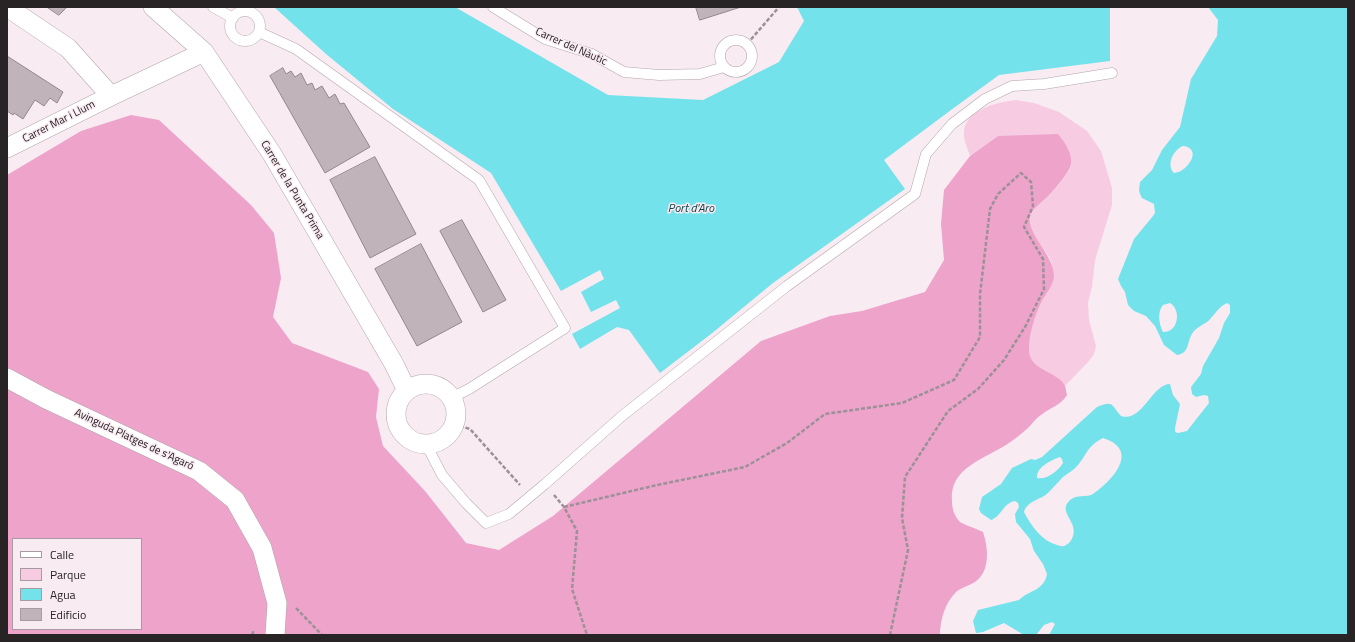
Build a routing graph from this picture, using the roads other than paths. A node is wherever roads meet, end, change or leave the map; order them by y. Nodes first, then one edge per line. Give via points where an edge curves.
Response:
1 (8, 7) edge
2 (153, 7) edge
3 (212, 7) edge
4 (493, 7) edge
5 (233, 18) junction
6 (259, 32) junction
7 (204, 52) junction
8 (724, 67) junction
9 (1112, 73) dead end
10 (111, 96) junction
11 (7, 148) edge
12 (7, 378) edge
13 (407, 391) junction
14 (451, 398) junction
15 (426, 444) junction
16 (275, 635) edge

1 - 10 street, Carrer Mar i Llum via 68,48
2 - 7 street, Carrer de la Punta Prima
3 - 5 lane
4 - 8 lane, Carrer del Nàutic via 545,39 592,54 624,72 659,75 700,74
5 - 6 lane via 243,11 252,13 259,20
5 - 6 lane via 231,29 238,39 250,40
6 - 14 lane via 296,49 479,180 565,328
7 - 10 street, Carrer Mar i Llum
7 - 13 street, Carrer de la Punta Prima via 272,154 394,364
8 - 8 lane, Carrer del Nàutic via 720,59 725,43 742,40 747,44 752,53 752,62 747,69 739,72
9 - 15 lane via 1044,84 1012,86 985,99 952,124 926,154 915,194 787,286 622,416 509,514 486,523 442,475
10 - 11 street, Carrer Mar i Llum
12 - 16 street, Avinguda Platges de s'Agaró via 199,471 235,500 262,548 277,603
13 - 14 street via 419,385 433,385
13 - 15 street via 396,413 399,428 411,440
14 - 15 street via 456,411 450,432 443,439

